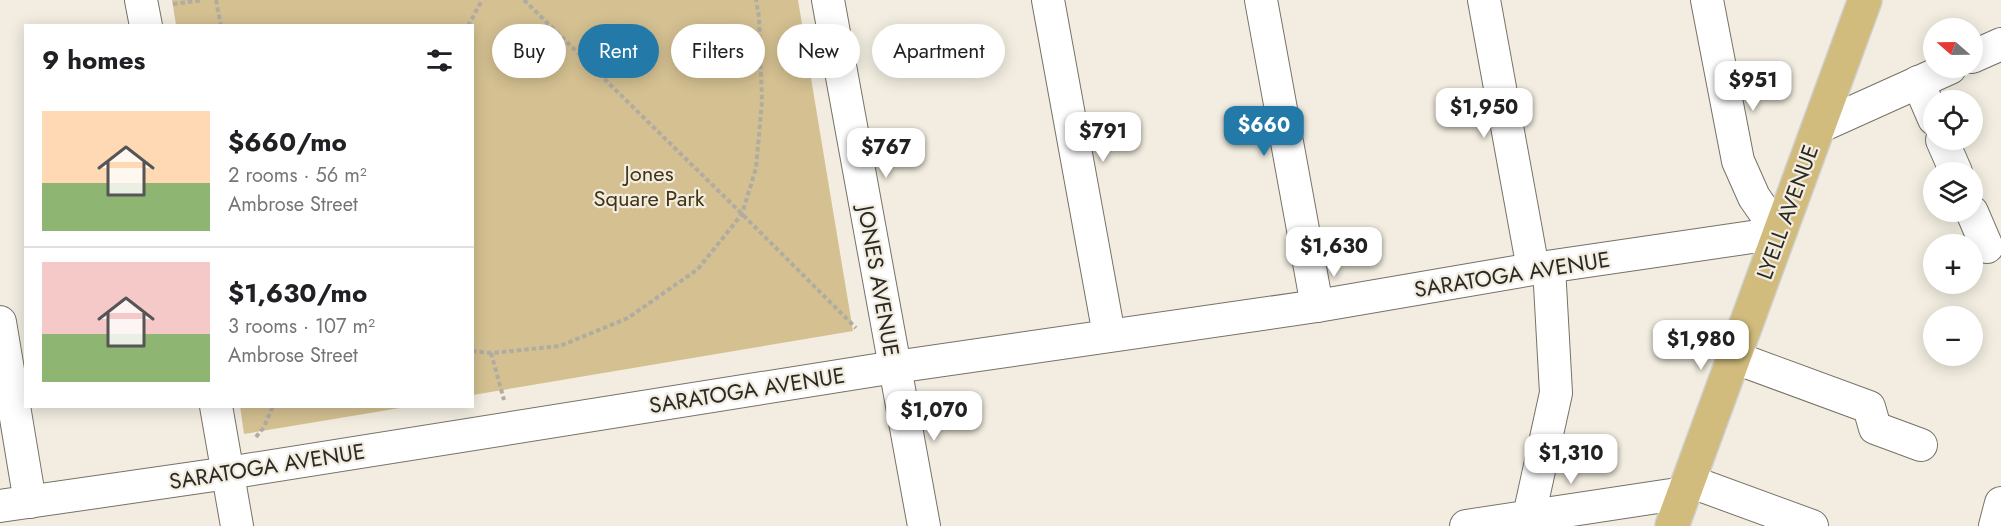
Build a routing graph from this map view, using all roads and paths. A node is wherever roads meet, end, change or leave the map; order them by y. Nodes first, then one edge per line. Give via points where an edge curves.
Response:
1 (141, 0) edge
2 (216, 0) edge
3 (482, 0) edge
4 (524, 0) edge
5 (756, 0) edge
6 (828, 0) edge
7 (1048, 0) edge
8 (1261, 0) edge
9 (1484, 0) edge
10 (1707, 0) edge
11 (1865, 0) edge
12 (146, 24) edge
13 (221, 24) edge
14 (469, 24) edge
15 (2001, 44) edge
16 (1983, 52) edge
17 (1927, 78) edge
18 (1918, 82) junction
19 (1923, 94) edge
20 (1819, 127) junction
21 (742, 214) junction
22 (1976, 222) edge
23 (1779, 233) junction
24 (1987, 247) dead end
25 (1541, 268) junction
26 (1317, 306) junction
27 (0, 322) edge
28 (863, 335) dead end
29 (1109, 335) junction
30 (474, 351) edge
31 (491, 353) junction
32 (1733, 357) junction
33 (895, 367) junction
34 (216, 408) edge
35 (511, 427) junction
36 (1922, 445) dead end
37 (228, 473) junction
38 (1686, 487) junction
39 (2001, 503) edge
40 (15, 504) edge
41 (1529, 516) junction
42 (237, 526) edge
43 (924, 526) edge
44 (1466, 526) edge
45 (1672, 526) edge
46 (1812, 526) edge
47 (1995, 526) edge

1 - 12 street
2 - 13 path
3 - 14 path
4 - 21 path
5 - 21 path via 762,102 756,168
6 - 33 street, JONES AVENUE
7 - 29 street
8 - 26 street
9 - 25 street
10 - 23 street via 1738,161 1755,197
11 - 20 main road, LYELL AVENUE
15 - 16 street
17 - 18 street
18 - 19 street
18 - 20 street
20 - 23 main road, LYELL AVENUE
21 - 28 path
21 - 31 path via 698,269 628,318 560,346
22 - 24 street
23 - 25 street, SARATOGA AVENUE
23 - 32 main road, LYELL AVENUE
25 - 26 street, SARATOGA AVENUE
25 - 41 street via 1556,393
26 - 29 street, SARATOGA AVENUE
27 - 40 street
29 - 33 street, SARATOGA AVENUE
30 - 31 path
31 - 35 path
32 - 36 street via 1869,407 1875,428
32 - 38 main road, LYELL AVENUE
33 - 35 street, SARATOGA AVENUE
33 - 43 street, JONES AVENUE
34 - 37 street
35 - 37 street, SARATOGA AVENUE
37 - 40 street, SARATOGA AVENUE
37 - 42 street
38 - 41 street
38 - 45 main road, LYELL AVENUE
38 - 46 street
39 - 47 street
41 - 44 street

